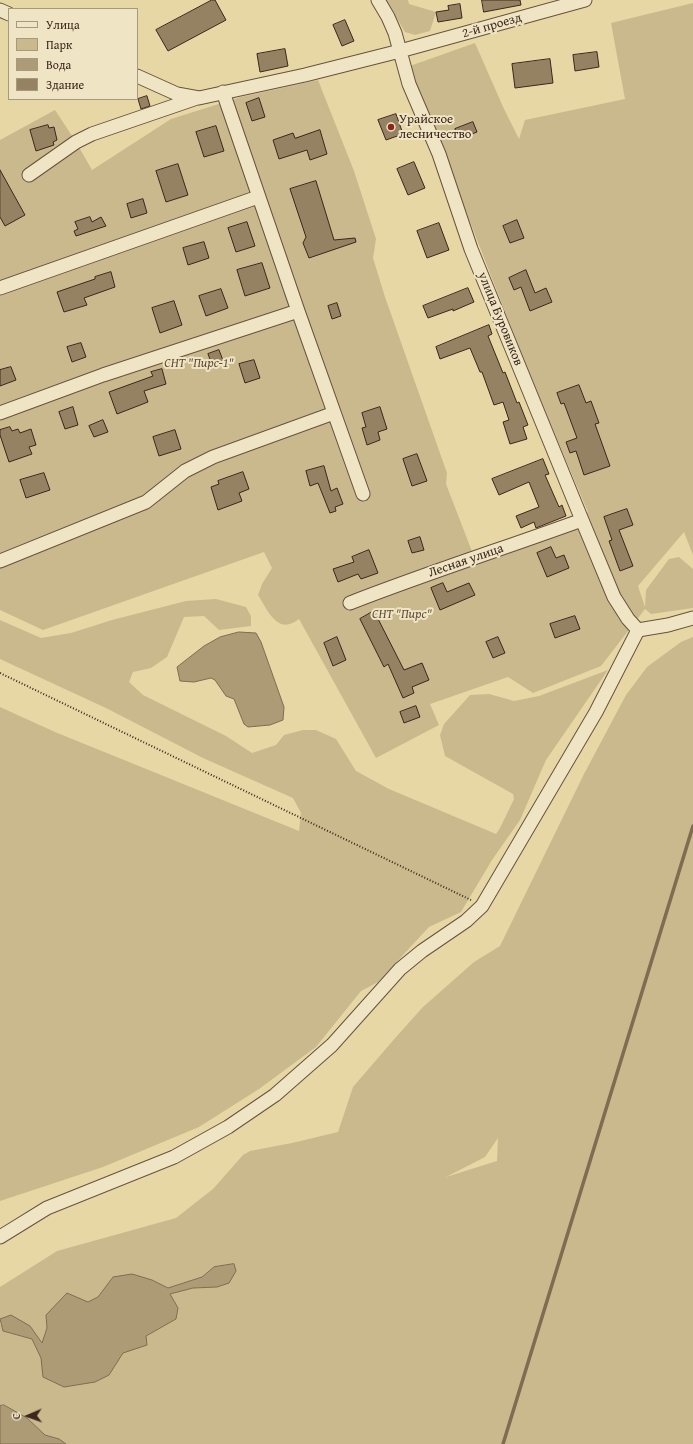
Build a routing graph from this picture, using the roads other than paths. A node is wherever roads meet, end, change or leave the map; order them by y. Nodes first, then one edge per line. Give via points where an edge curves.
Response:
1 (378, 0) edge
2 (585, 0) edge
3 (554, 4) edge
4 (400, 52) junction
5 (138, 76) edge
6 (223, 92) junction
7 (199, 98) junction
8 (29, 174) dead end
9 (258, 196) junction
10 (0, 288) edge
11 (298, 311) junction
12 (0, 413) edge
13 (334, 413) junction
14 (363, 494) dead end
15 (582, 520) junction
16 (0, 561) edge
17 (350, 603) dead end
18 (693, 618) edge
19 (638, 630) junction
20 (0, 1238) edge

1 - 4 street, улица Буровиков via 388,17
2 - 3 street, 2-й проезд
3 - 4 street, 2-й проезд
4 - 6 street, 2-й проезд
4 - 15 street, улица Буровиков via 409,84 438,154 471,249
5 - 7 street via 177,94
6 - 7 street, 2-й проезд
6 - 9 street
7 - 8 street, 2-й проезд via 92,134
9 - 10 street
9 - 11 street
11 - 12 street via 103,374
11 - 13 street
13 - 14 street
13 - 16 street via 213,457 185,471 146,502
15 - 17 street, Лесная улица
15 - 19 street, улица Буровиков via 614,597
18 - 19 street
19 - 20 street via 596,712 482,906 466,921 400,969 332,1046 275,1095 228,1127 174,1157 47,1208

